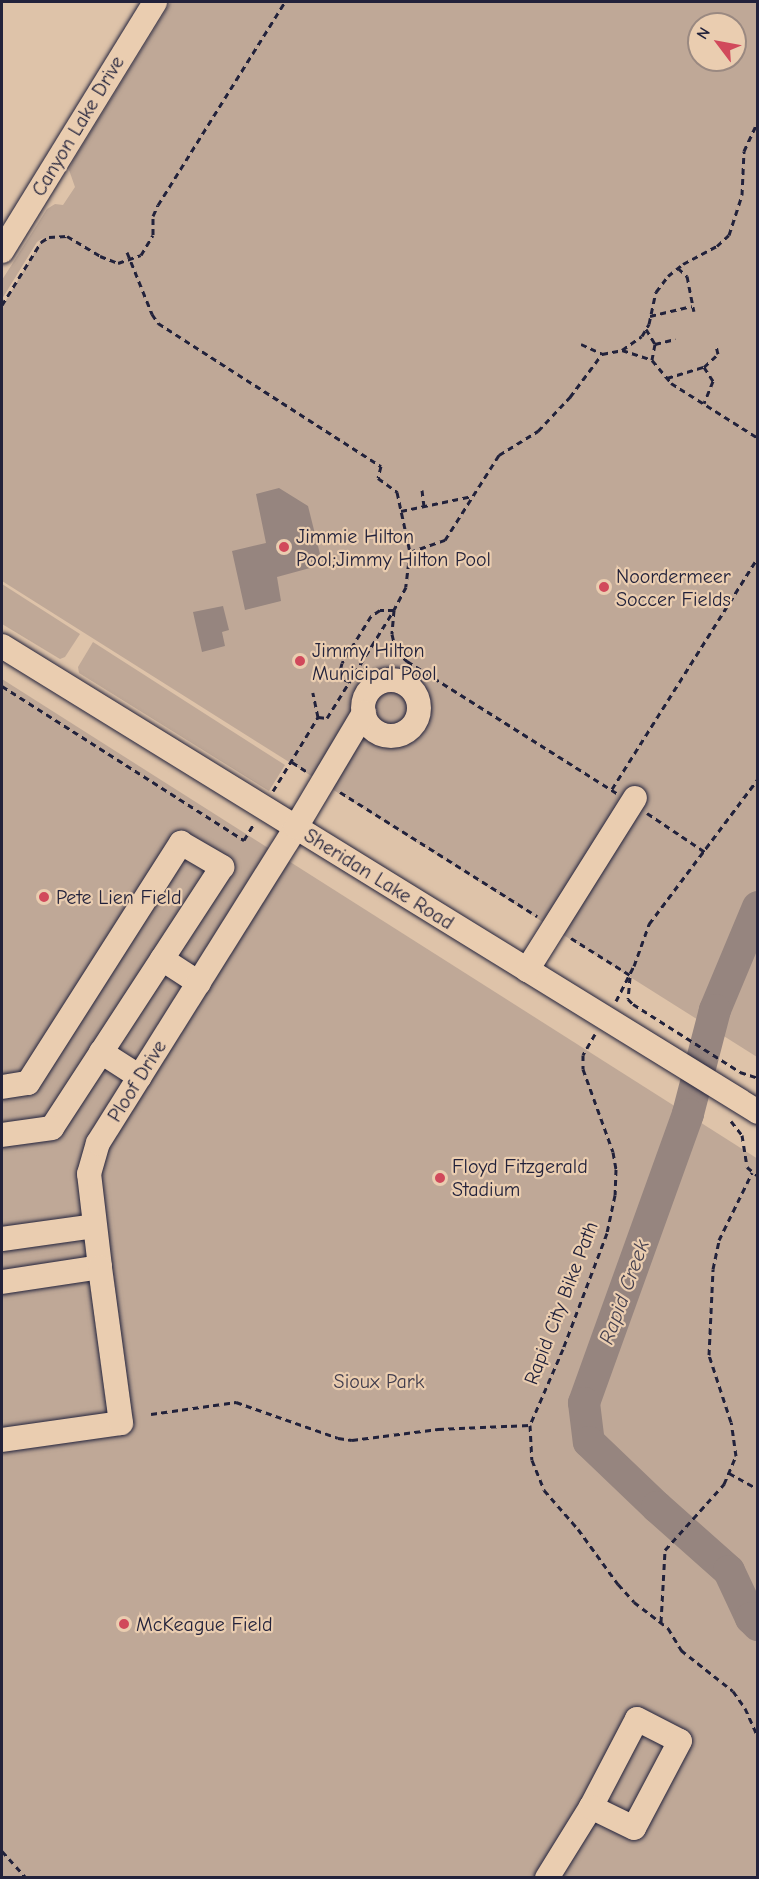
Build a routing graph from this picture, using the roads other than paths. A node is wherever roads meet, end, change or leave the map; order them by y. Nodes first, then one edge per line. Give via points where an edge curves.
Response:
1 (155, 2) edge
2 (2, 248) edge
3 (2, 646) edge
4 (364, 713) dead end
5 (634, 800) road end
6 (296, 827) junction
7 (162, 959) junction
8 (527, 970) junction
9 (199, 983) junction
10 (101, 1053) junction
11 (140, 1077) junction
12 (2, 1087) edge
13 (758, 1112) edge
14 (2, 1135) edge
15 (94, 1226) junction
16 (2, 1239) edge
17 (100, 1267) junction
18 (2, 1282) edge
19 (2, 1440) edge
20 (591, 1807) dead end
21 (547, 1878) edge

1 - 2 street, Canyon Lake Drive
3 - 6 street, Sheridan Lake Road
4 - 6 street, Ploof Drive
5 - 8 street
6 - 8 street, Sheridan Lake Road
6 - 9 street, Ploof Drive
7 - 9 street
7 - 10 street
7 - 12 street via 222,867 181,843 28,1083
8 - 13 street, Sheridan Lake Road via 649,1047 730,1108
9 - 11 street, Ploof Drive
10 - 11 street
10 - 14 street via 52,1128
11 - 15 street, Ploof Drive via 94,1154 89,1174
15 - 16 street
15 - 17 street, Ploof Drive
17 - 18 street
17 - 19 street, Ploof Drive via 121,1423
20 - 21 street

